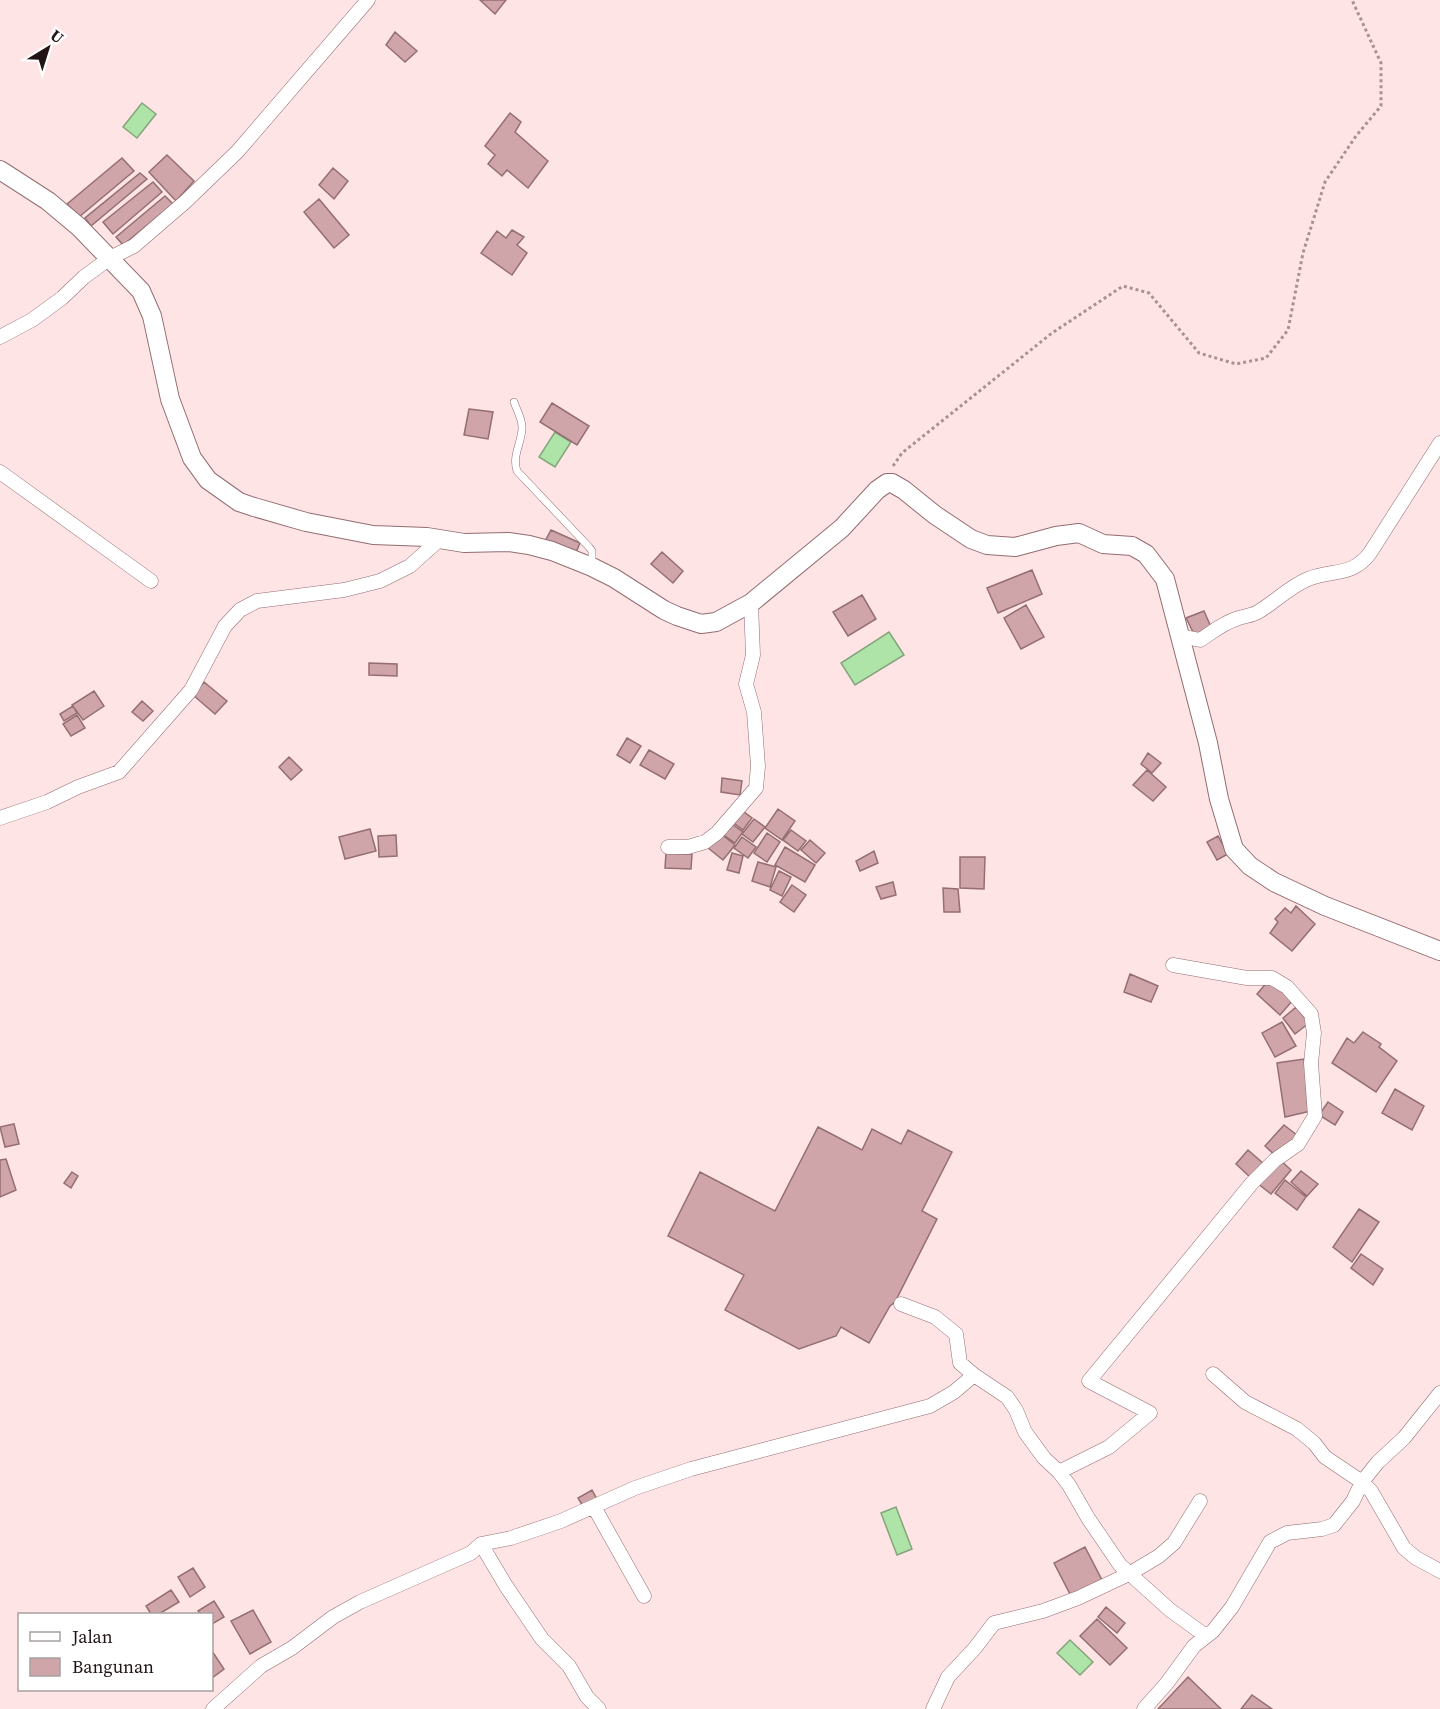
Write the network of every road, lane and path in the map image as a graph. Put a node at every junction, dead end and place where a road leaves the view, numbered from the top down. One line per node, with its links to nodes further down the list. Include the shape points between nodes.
1 (368, 0): 4 (street, via 237,152 134,246)
2 (1352, 0): 9 (path, via 1381,63 1381,106 1325,182 1303,253 1288,330 1266,358 1236,364 1199,353 1149,293 1124,286 1052,333 902,453 890,472)
3 (0, 170): 4 (street, via 61,211)
4 (110, 258): 5 (street, via 32,320); 10 (street, via 148,305 177,421 192,458 208,480 239,502 306,522 373,535)
5 (0, 337)
6 (514, 402): 11 (lane, via 522,429 515,458 518,471 589,547)
7 (1440, 443): 14 (street, via 1363,562 1345,572 1307,580 1259,612 1235,619 1200,640)
8 (0, 472): 12 (street)
9 (892, 483): 13 (street, via 882,485 842,528); 14 (street, via 948,525 987,545 1016,546 1079,533 1103,544 1132,546 1146,554 1165,579)
10 (440, 539): 11 (street, via 529,545); 15 (street, via 410,566 369,585 247,605 225,626 191,690 125,767)
11 (592, 567): 13 (street, via 664,610 701,624 716,622)
12 (151, 581)
13 (751, 603): 16 (street, via 753,655 746,684 754,712 756,788 705,842)
14 (1180, 636): 17 (street, via 1228,833 1238,855 1274,882)
15 (0, 818)
16 (668, 847)
17 (1440, 951)
18 (1173, 965): 23 (street, via 1247,978 1272,978 1287,987 1311,1014 1315,1116 1298,1144 1252,1183 1089,1381 1150,1413 1109,1447)
19 (901, 1304): 21 (street, via 935,1317 956,1334 960,1363)
20 (1213, 1374): 24 (street, via 1245,1402 1297,1429 1325,1457)
21 (974, 1375): 23 (street, via 1007,1397 1024,1432); 26 (street, via 930,1406 691,1469)
22 (1440, 1393): 24 (street)
23 (1059, 1472): 29 (street, via 1110,1552)
24 (1362, 1482): 28 (street, via 1404,1548); 31 (street, via 1334,1525 1287,1533 1270,1542 1232,1606)
25 (1200, 1501): 29 (street, via 1173,1543)
26 (594, 1507): 27 (street, via 511,1538); 30 (street)
27 (481, 1544): 32 (street, via 471,1553 333,1617 261,1666); 33 (street, via 542,1639 569,1666 586,1697)
28 (1440, 1571)
29 (1129, 1574): 31 (street); 34 (street, via 1056,1607 994,1623 948,1677)
30 (644, 1596)
31 (1206, 1636): 35 (street)
32 (213, 1709)
33 (599, 1709)
34 (933, 1709)
35 (1144, 1709)

